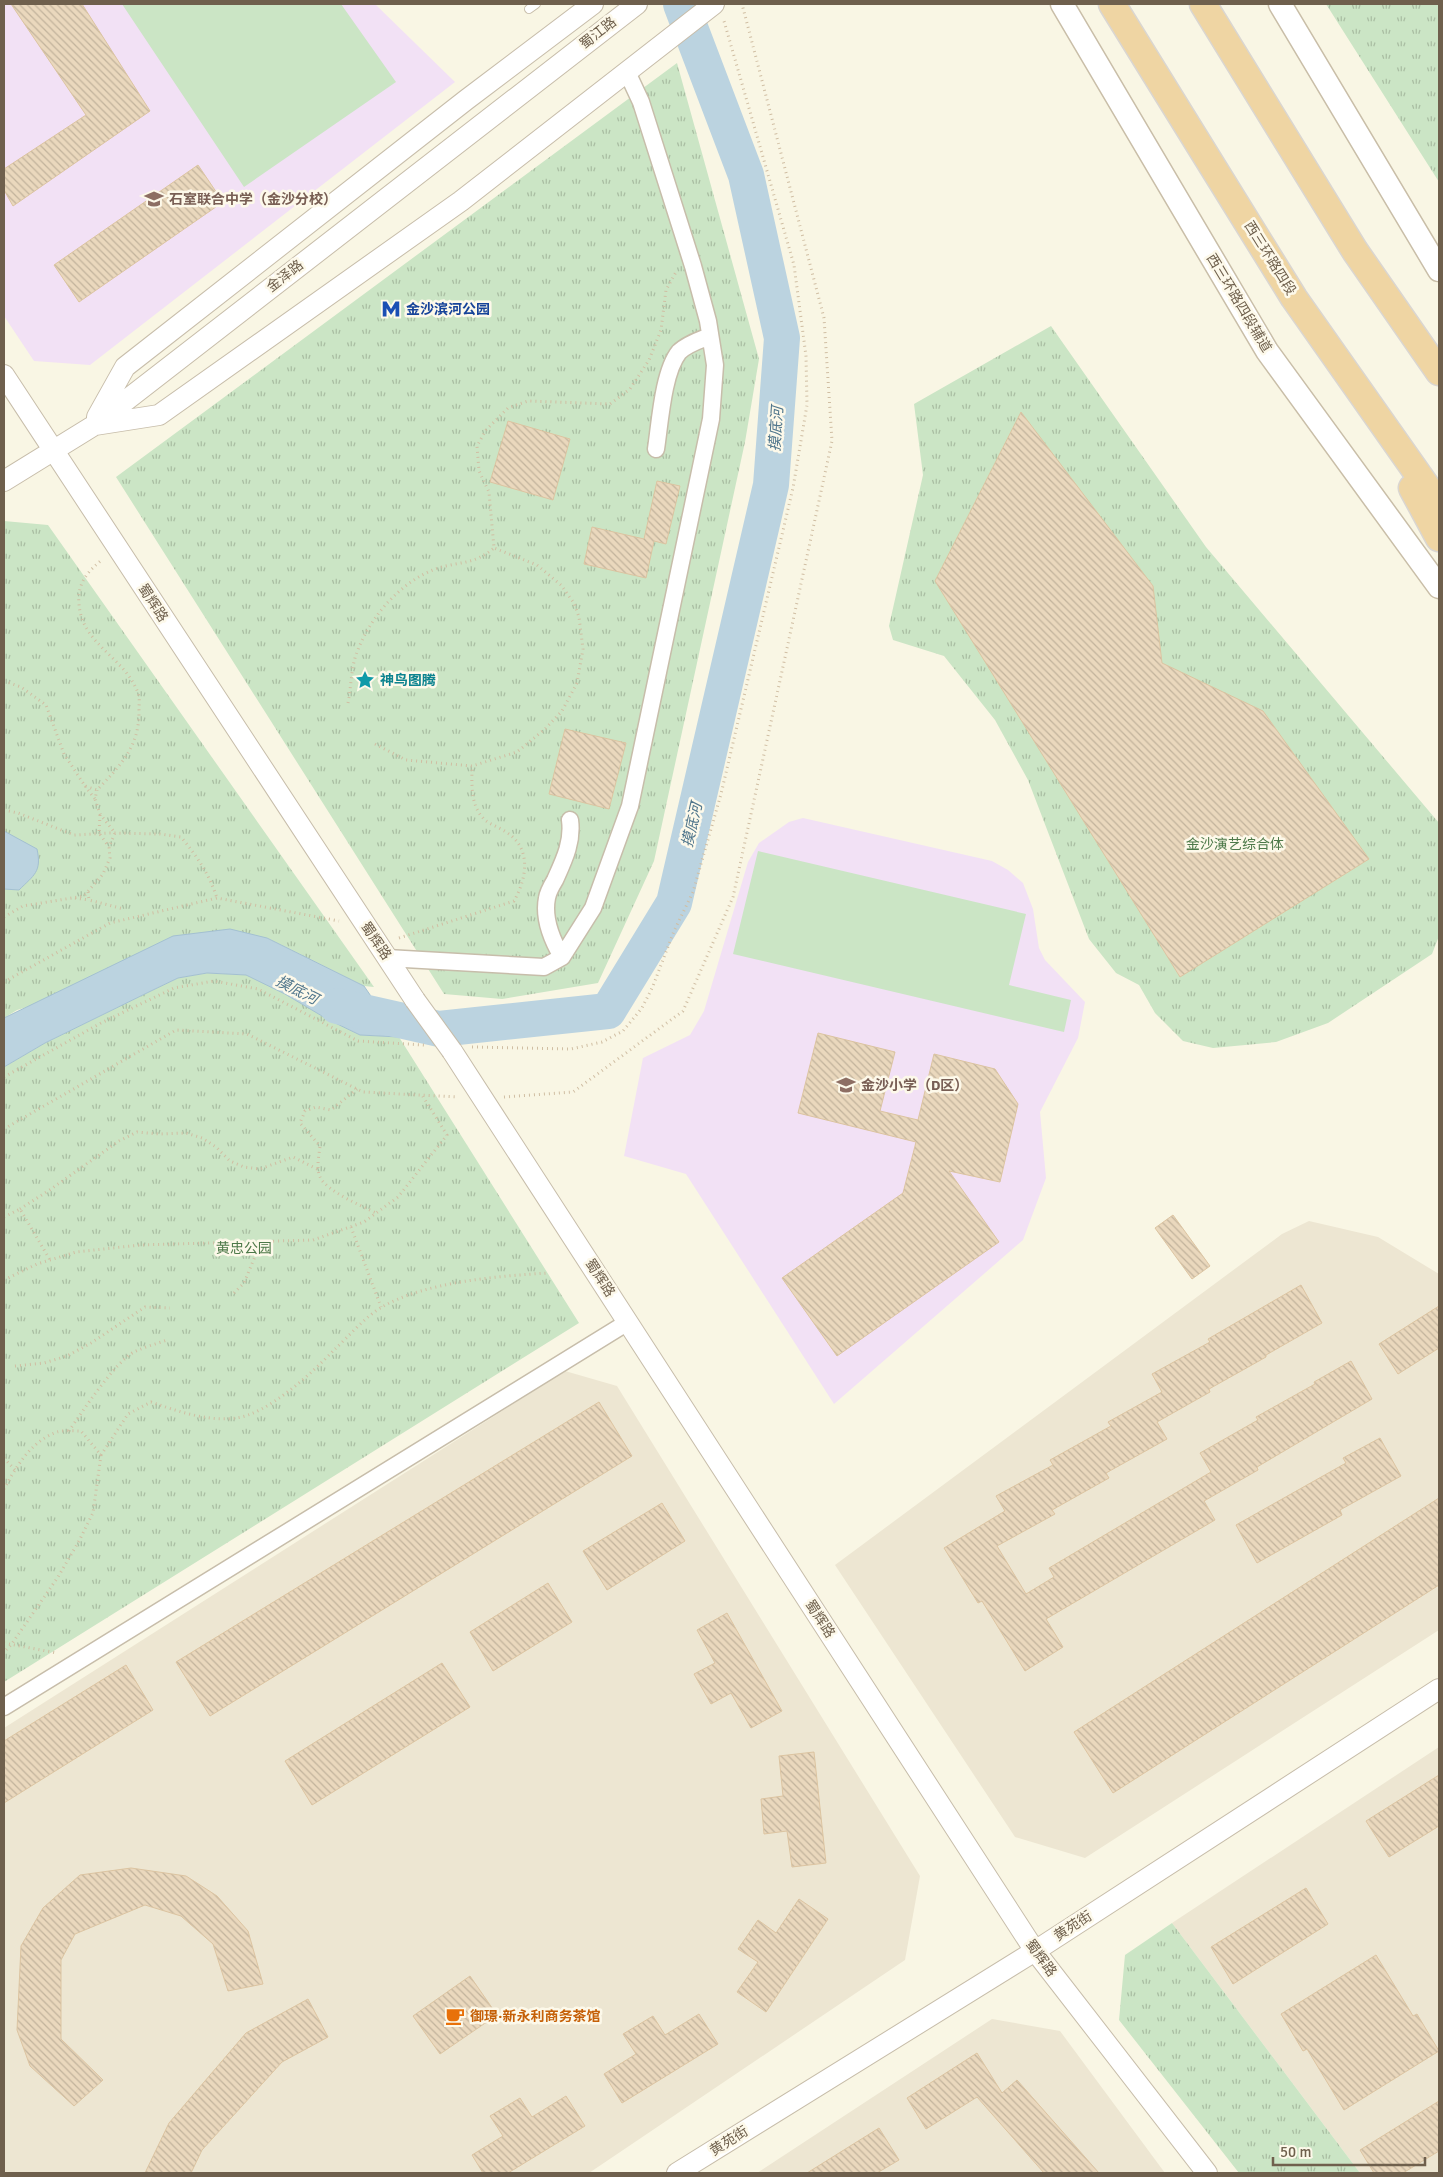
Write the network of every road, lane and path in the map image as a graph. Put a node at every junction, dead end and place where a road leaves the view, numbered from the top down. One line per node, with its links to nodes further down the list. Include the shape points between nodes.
1 (536, 4): 9 (lane)
2 (593, 4): 19 (street, via 125,367)
3 (637, 4): 11 (street, 蜀江路)
4 (742, 4): 55 (path, via 824,318 832,442 733,897 683,1011 573,1092)
5 (1062, 4): 27 (main road, 西三环路四段辅道, via 1267,351)
6 (1112, 4): 18 (highway, 西三环路四段, via 1294,298)
7 (1202, 4): 16 (highway, via 1355,251)
8 (1280, 4): 14 (main road)
9 (529, 9)
10 (719, 12): 12 (street, via 652,52); 51 (path, via 794,265 806,356 807,405 792,488 721,794 693,892 642,1008 623,1031 602,1042 571,1049)
11 (560, 63): 19 (street, 金泽路)
12 (627, 72): 13 (street, via 641,102); 19 (street, via 462,201 160,415)
13 (693, 266): 15 (street); 25 (path, via 676,272 666,290 660,330 649,360 630,389 610,404 528,401 508,408 486,430 477,446 479,471 489,492)
14 (1439, 270)
15 (710, 336): 21 (street, via 680,351 669,369); 49 (street, via 715,365 711,419 630,806 593,908)
16 (1439, 372)
17 (4, 376): 20 (street, 蜀辉路)
18 (1354, 382): 23 (highway, 西三环路四段); 24 (highway)
19 (93, 426): 20 (street, 金泽路)
20 (53, 449): 22 (street, 金泽路); 47 (street, 蜀辉路)
21 (656, 449)
22 (4, 481)
23 (1439, 504)
24 (1439, 538)
25 (494, 548): 29 (path, via 482,558 438,568 413,580 392,599 368,626 355,658); 31 (path, via 537,566 561,585 579,617 583,649 577,683 562,711 545,729 517,752)
26 (106, 558): 33 (path, via 88,571 78,594 80,616 90,636 125,669 139,694 140,717 134,743 121,766)
27 (1439, 587)
28 (4, 681): 32 (path, via 22,687 46,705 64,754)
29 (348, 703)
30 (375, 744): 31 (path, via 406,760)
31 (472, 766): 48 (path, via 474,802 483,819 516,838 521,847 525,863 521,888 514,901 427,930)
32 (84, 786): 33 (path); 34 (path)
33 (97, 790): 34 (path)
34 (95, 800): 36 (path)
35 (4, 810): 38 (path, via 74,835)
36 (100, 814): 38 (path); 39 (path)
37 (570, 820): 49 (street, via 572,834 547,897 552,941)
38 (99, 833): 39 (path); 40 (path)
39 (115, 833): 40 (path); 43 (path, via 181,837 197,855)
40 (109, 847): 41 (path, via 110,858 103,874)
41 (88, 891): 42 (path, via 84,896); 44 (path)
42 (72, 897): 44 (path); 46 (path, via 23,906)
43 (217, 898): 47 (path); 50 (path, via 110,923)
44 (90, 900): 45 (path)
45 (124, 909)
46 (4, 917)
47 (366, 927): 48 (street, 蜀辉路)
48 (383, 951): 49 (street, via 544,967); 51 (street, 蜀辉路, bridge)
49 (562, 957)
50 (4, 982)
51 (449, 1048): 52 (path, via 358,1041 258,989 214,981 174,988 100,1023); 55 (street, 蜀辉路)
52 (4, 1076)
53 (357, 1090): 54 (path); 56 (path, via 247,1034 176,1030); 57 (path, via 331,1110 316,1107 305,1111 300,1124 320,1146)
54 (422, 1094): 55 (path); 59 (path, via 447,1135 398,1197)
55 (483, 1098): 69 (street, 蜀辉路)
56 (4, 1129)
57 (319, 1170): 58 (path, via 293,1157 260,1169 244,1167 230,1161 202,1138 186,1133 137,1132); 59 (path, via 321,1178 332,1189)
58 (20, 1208): 60 (path); 63 (path)
59 (376, 1213): 61 (path)
60 (4, 1217)
61 (350, 1227): 62 (path, via 313,1240); 67 (path)
62 (261, 1242): 63 (path, via 140,1245 76,1252); 66 (path, via 244,1283)
63 (50, 1260): 65 (path)
64 (548, 1274): 67 (path, via 463,1282 414,1294)
65 (4, 1280)
66 (234, 1293)
67 (381, 1307): 73 (path, via 311,1374 263,1409 236,1418 206,1417 151,1402 128,1414)
68 (170, 1308): 71 (path, via 144,1307 67,1356 44,1363)
69 (628, 1322): 80 (street); 83 (street, 蜀辉路)
70 (167, 1340): 72 (path, via 132,1353 90,1400)
71 (15, 1366)
72 (69, 1432): 73 (path, via 81,1431); 75 (path, via 58,1432 35,1444)
73 (101, 1455): 78 (path, via 93,1513 58,1577)
74 (4, 1458): 75 (path)
75 (16, 1470): 76 (path)
76 (4, 1489)
77 (4, 1644): 78 (path)
78 (11, 1645): 79 (path); 80 (path, via 54,1651)
79 (4, 1652)
80 (80, 1659): 82 (street)
81 (1439, 1689): 83 (street, 黄苑街)
82 (4, 1707)
83 (1035, 1951): 84 (street, 黄苑街); 85 (street, 蜀辉路)
84 (677, 2173)
85 (1207, 2173)

